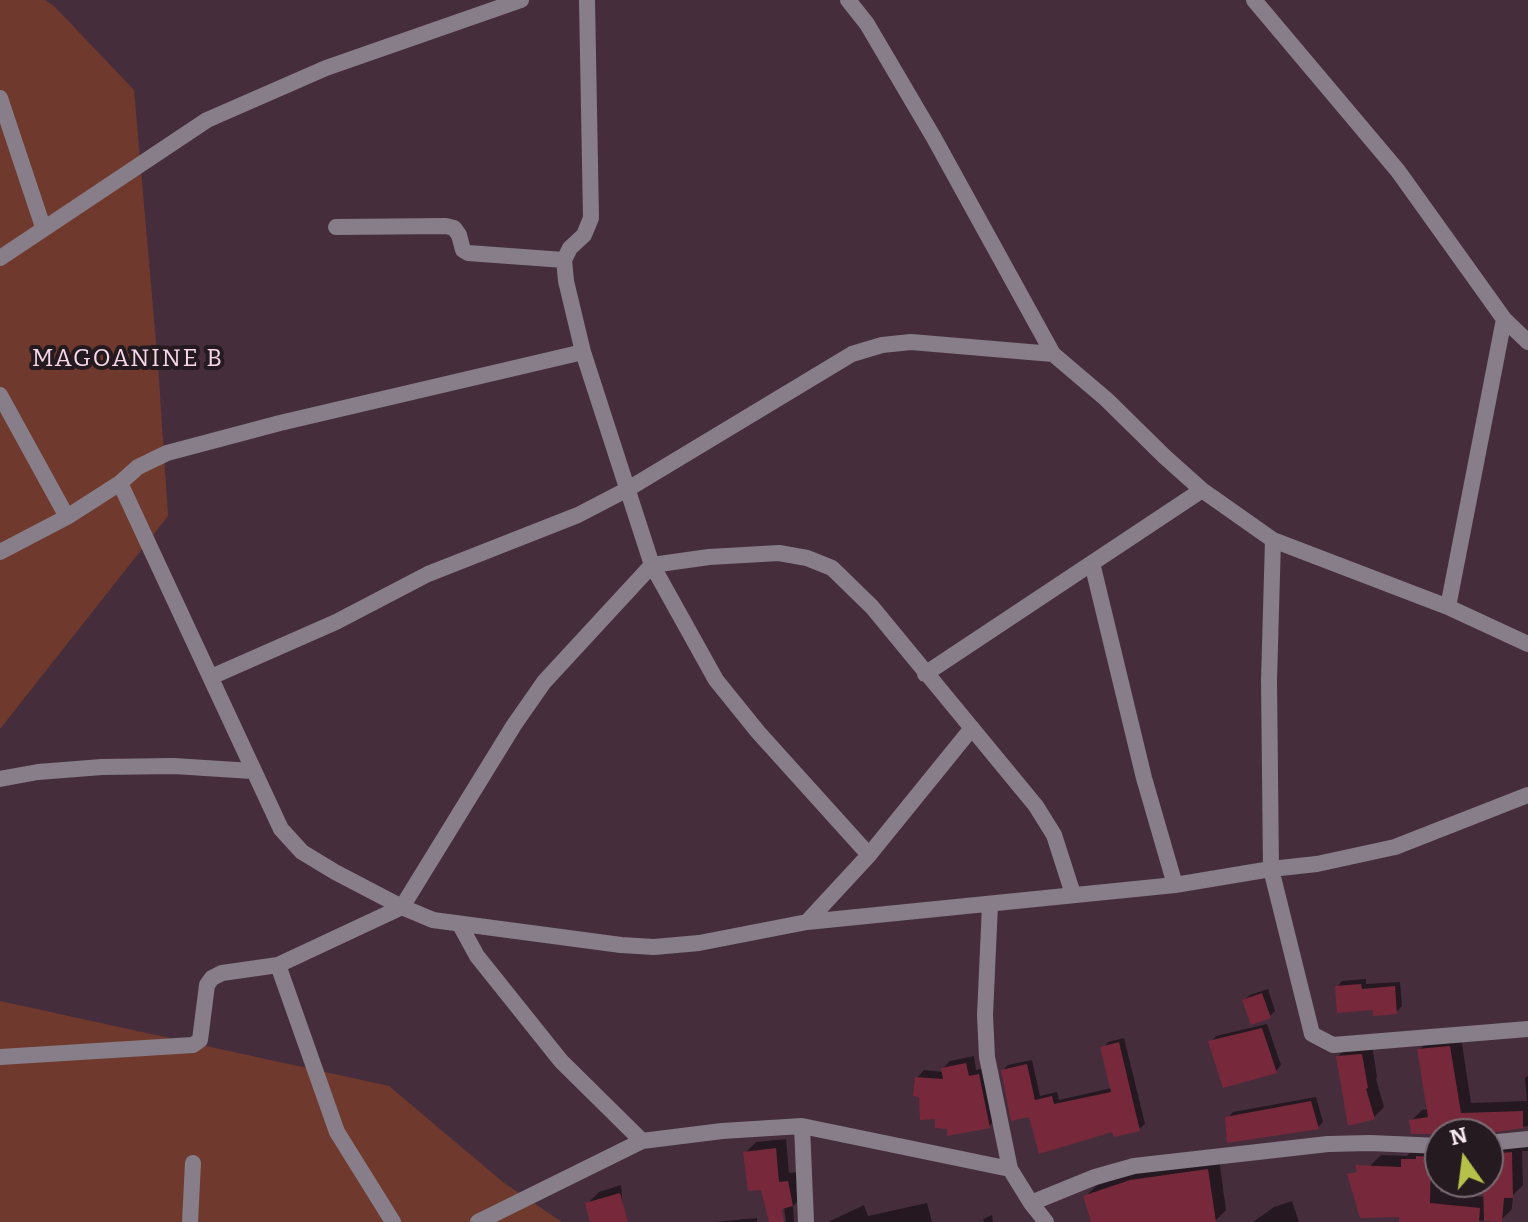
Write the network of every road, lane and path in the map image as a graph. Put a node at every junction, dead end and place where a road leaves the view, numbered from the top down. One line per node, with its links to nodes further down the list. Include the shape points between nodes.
1 (521, 0): 6 (street, via 326,68 207,120)
2 (587, 0): 9 (street, via 591,218)
3 (848, 0): 13 (street, via 926,125)
4 (1254, 0): 10 (street, via 1398,171)
5 (0, 98): 6 (street)
6 (43, 227): 8 (street)
7 (336, 227): 9 (street, via 446,226 454,228 468,253)
8 (0, 258)
9 (564, 260): 12 (street)
10 (1504, 319): 11 (street); 23 (street)
11 (1528, 342)
12 (583, 352): 15 (street, via 167,453); 16 (street)
13 (1053, 354): 16 (street, via 911,342 852,354); 17 (street)
14 (0, 395): 18 (street)
15 (120, 483): 18 (street); 26 (street)
16 (628, 489): 22 (street); 26 (street, via 578,515 428,574)
17 (1202, 490): 19 (street); 21 (street)
18 (67, 517): 20 (street)
19 (1273, 540): 23 (street); 32 (street)
20 (0, 552)
21 (1092, 563): 25 (street); 33 (street)
22 (652, 565): 25 (street, via 779,553 807,558 832,568 872,607); 31 (street, via 716,680); 36 (street, via 544,682)
23 (1448, 607): 24 (street)
24 (1528, 644)
25 (925, 674): 27 (street)
26 (211, 677): 28 (street)
27 (972, 728): 31 (street); 34 (street, via 1054,835)
28 (252, 771): 29 (street, via 102,767); 36 (street, via 281,829 302,852)
29 (0, 779)
30 (1528, 795): 32 (street, via 1395,847)
31 (869, 855): 37 (street)
32 (1271, 869): 33 (street); 40 (street, via 1312,1034 1333,1045)
33 (1175, 885): 34 (street)
34 (1073, 894): 35 (street)
35 (990, 905): 37 (street); 48 (street, via 987,1057)
36 (402, 907): 38 (street); 39 (street)
37 (807, 922): 38 (street, via 654,947)
38 (460, 925): 44 (street, via 477,956 561,1061)
39 (278, 965): 41 (street, via 212,978 200,1040 193,1045); 51 (street, via 337,1132)
40 (1528, 1029)
41 (0, 1057)
42 (802, 1126): 44 (street); 48 (street); 53 (street)
43 (1528, 1139): 45 (street)
44 (642, 1141): 52 (street)
45 (1504, 1141)
46 (1424, 1145): 49 (street, via 1328,1144 1134,1166)
47 (193, 1163): 50 (street)
48 (1010, 1169): 49 (street)
49 (1031, 1203): 54 (street)
50 (190, 1222)
51 (393, 1222)
52 (478, 1222)
53 (806, 1222)
54 (1046, 1222)

